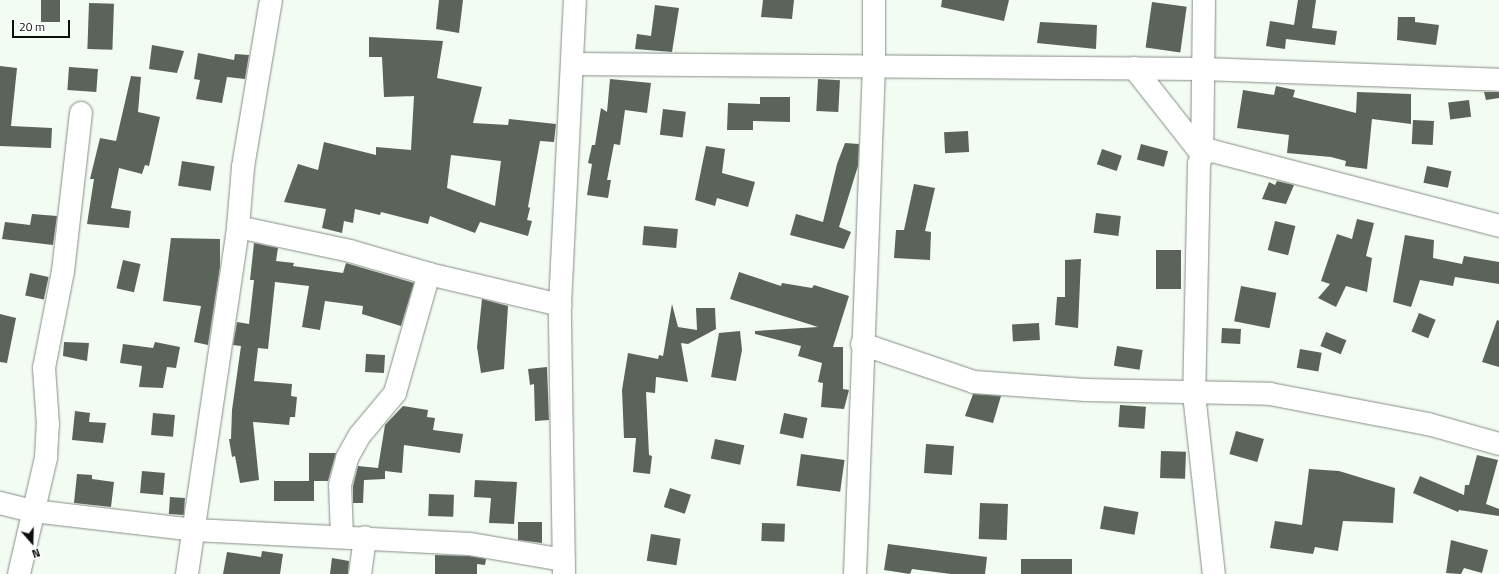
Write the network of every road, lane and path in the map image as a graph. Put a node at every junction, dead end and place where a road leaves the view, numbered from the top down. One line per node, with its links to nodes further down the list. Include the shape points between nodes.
1 (272, 0): 13 (street, via 243,167)
2 (575, 0): 5 (street)
3 (874, 0): 6 (street)
4 (1204, 0): 8 (street)
5 (572, 64): 6 (street); 15 (street)
6 (874, 65): 7 (street); 16 (street)
7 (1134, 68): 8 (street); 11 (street)
8 (1203, 69): 9 (street); 11 (street)
9 (1499, 80)
10 (81, 112): 20 (street, via 63,271 44,368 48,425 46,458)
11 (1202, 154): 12 (street, via 1212,151); 17 (street)
12 (1499, 226)
13 (238, 227): 14 (street, via 350,251); 21 (street)
14 (429, 274): 15 (street); 22 (street, via 395,393 360,435 347,458 340,485)
15 (560, 305): 24 (street)
16 (862, 344): 17 (street, via 974,382); 28 (street)
17 (1194, 394): 18 (street, via 1270,394 1428,424); 29 (street)
18 (1499, 444)
19 (0, 503): 20 (street)
20 (33, 512): 21 (street); 25 (street)
21 (194, 530): 22 (street); 26 (street)
22 (342, 536): 23 (street)
23 (365, 537): 24 (street, via 470,544); 27 (street)
24 (564, 567)
25 (19, 574)
26 (187, 574)
27 (360, 574)
28 (855, 574)
29 (1214, 574)

